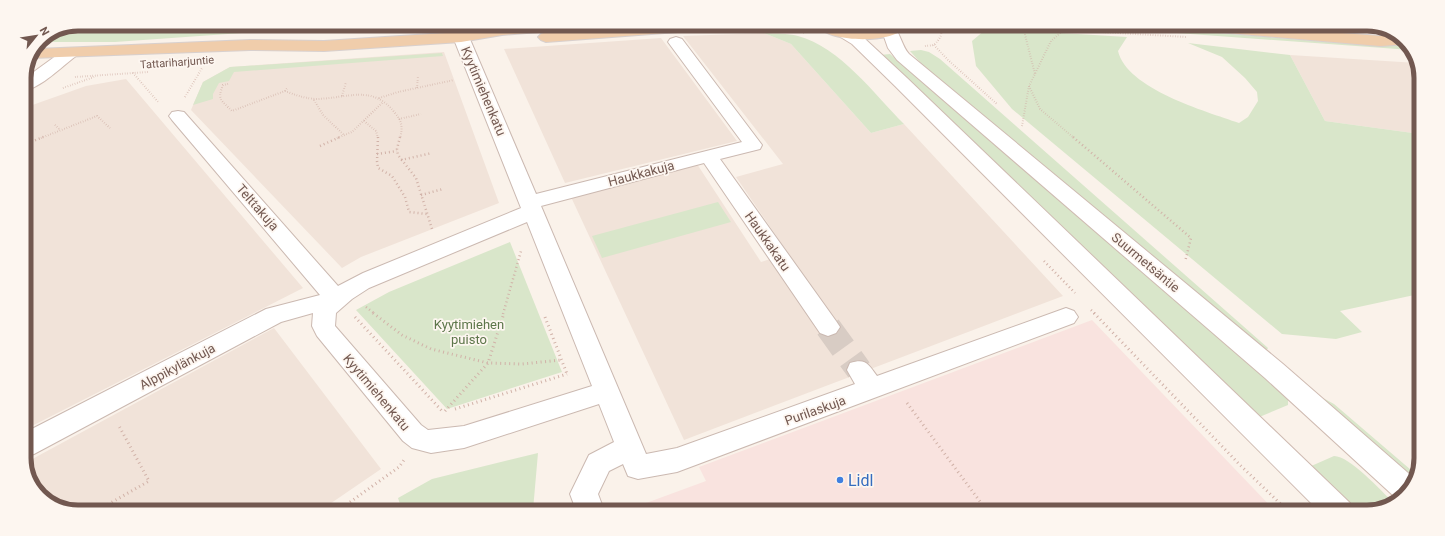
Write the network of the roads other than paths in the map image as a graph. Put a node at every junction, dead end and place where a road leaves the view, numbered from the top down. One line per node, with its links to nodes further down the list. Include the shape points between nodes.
1 (496, 31): 8 (main road, Tattariharjuntie)
2 (624, 31): 8 (main road, Tattariharjuntie, via 503,40)
3 (839, 31): 7 (main road)
4 (884, 31): 7 (main road, via 859,35)
5 (894, 31): 28 (street, Suurmetsäntie, via 896,48 903,57 1274,371)
6 (1268, 31): 9 (main road)
7 (844, 33): 30 (street, via 858,41 901,82)
8 (461, 37): 11 (main road, Tattariharjuntie); 21 (street, Kyytimiehenkatu)
9 (1394, 41)
10 (676, 42): 20 (street, Haukkakuja, via 752,145)
11 (324, 46): 13 (main road, Tattariharjuntie, via 250,45); 17 (main road, Tattariharjuntie)
12 (56, 53): 13 (main road, Tattariharjuntie)
13 (70, 53): 16 (street)
14 (110, 66): 16 (main road)
15 (33, 67): 16 (main road)
16 (51, 67): 18 (street)
17 (136, 69)
18 (31, 81)
19 (178, 116): 22 (street, Telttakuja)
20 (708, 156): 21 (street, Haukkakuja); 24 (street, Haukkakatu)
21 (531, 207): 22 (street, Kyytimiehenkatu, via 380,275); 25 (street, Kyytimiehenkatu)
22 (336, 299): 25 (street, Kyytimiehenkatu, via 324,312 322,324 325,330 412,433 421,440 432,442 464,437); 26 (street, Alppikylänkuja, via 274,315)
23 (1066, 317): 27 (street, Purilaskuja, via 874,380 677,460 638,467)
24 (828, 327)
25 (607, 391): 27 (street, Purilaskuja)
26 (31, 442)
27 (630, 447): 29 (street, via 600,464 584,494)
28 (1404, 487)
29 (588, 505)
30 (1333, 505)

